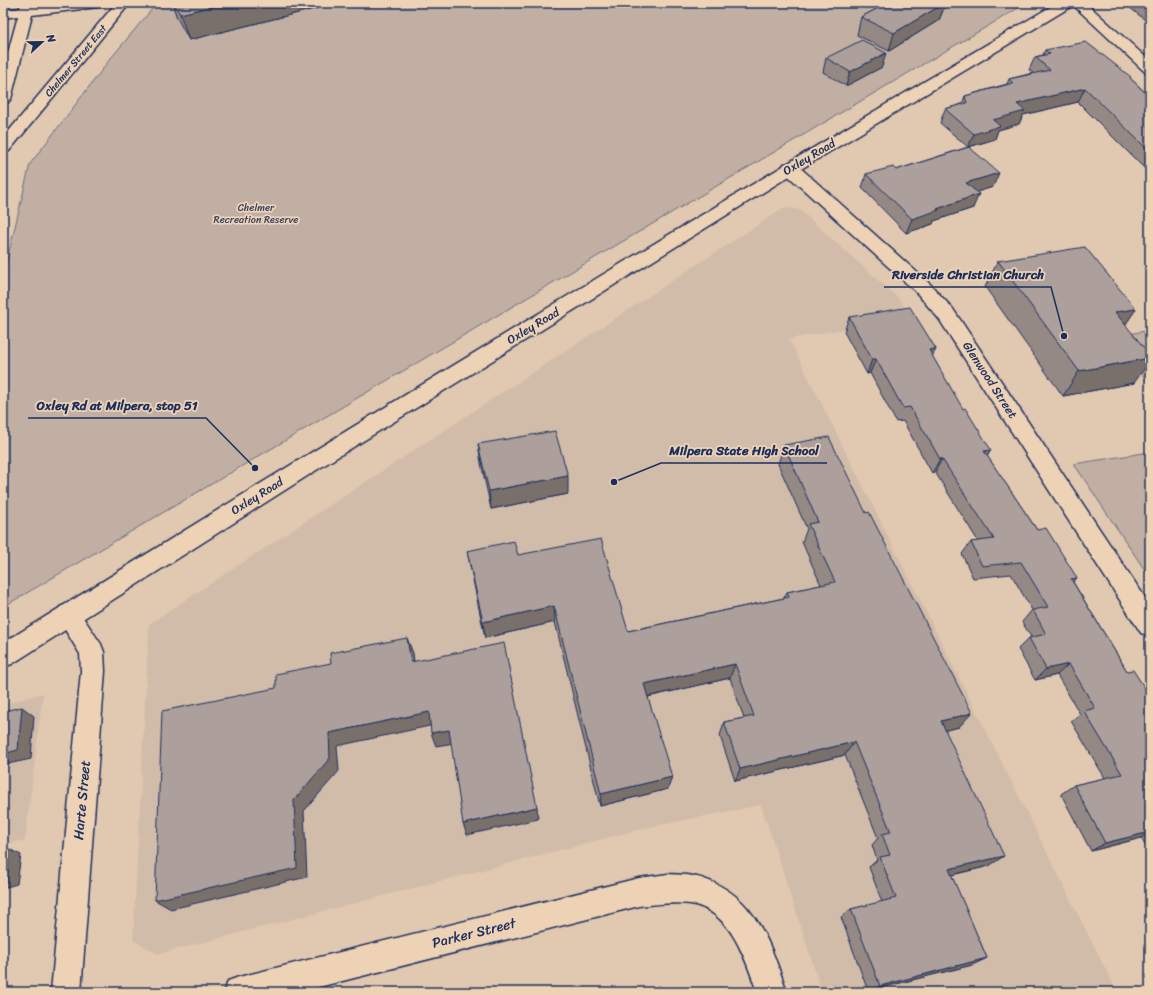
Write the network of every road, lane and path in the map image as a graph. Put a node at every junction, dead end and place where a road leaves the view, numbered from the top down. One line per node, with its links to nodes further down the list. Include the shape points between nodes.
1 (98, 3): 5 (street)
2 (122, 3): 9 (street, Chelmer Street East)
3 (1067, 3): 11 (street, Oxley Road)
4 (1078, 3): 7 (street)
5 (27, 7): 6 (street); 8 (street)
6 (3, 14)
7 (1150, 69)
8 (5, 110): 9 (street)
9 (28, 118): 10 (street, Chelmer Street East)
10 (3, 148)
11 (790, 168): 12 (street, Oxley Road, via 324,454); 13 (street, Glenwood Street, via 923,288 946,314)
12 (68, 615): 14 (street, Oxley Road); 15 (street, Harte Street, via 92,652 93,671)
13 (1150, 625)
14 (3, 656)
15 (66, 992)
16 (239, 992): 17 (street, Parker Street, via 659,888 678,888 711,895 724,903 739,918 751,936)
17 (772, 992)

